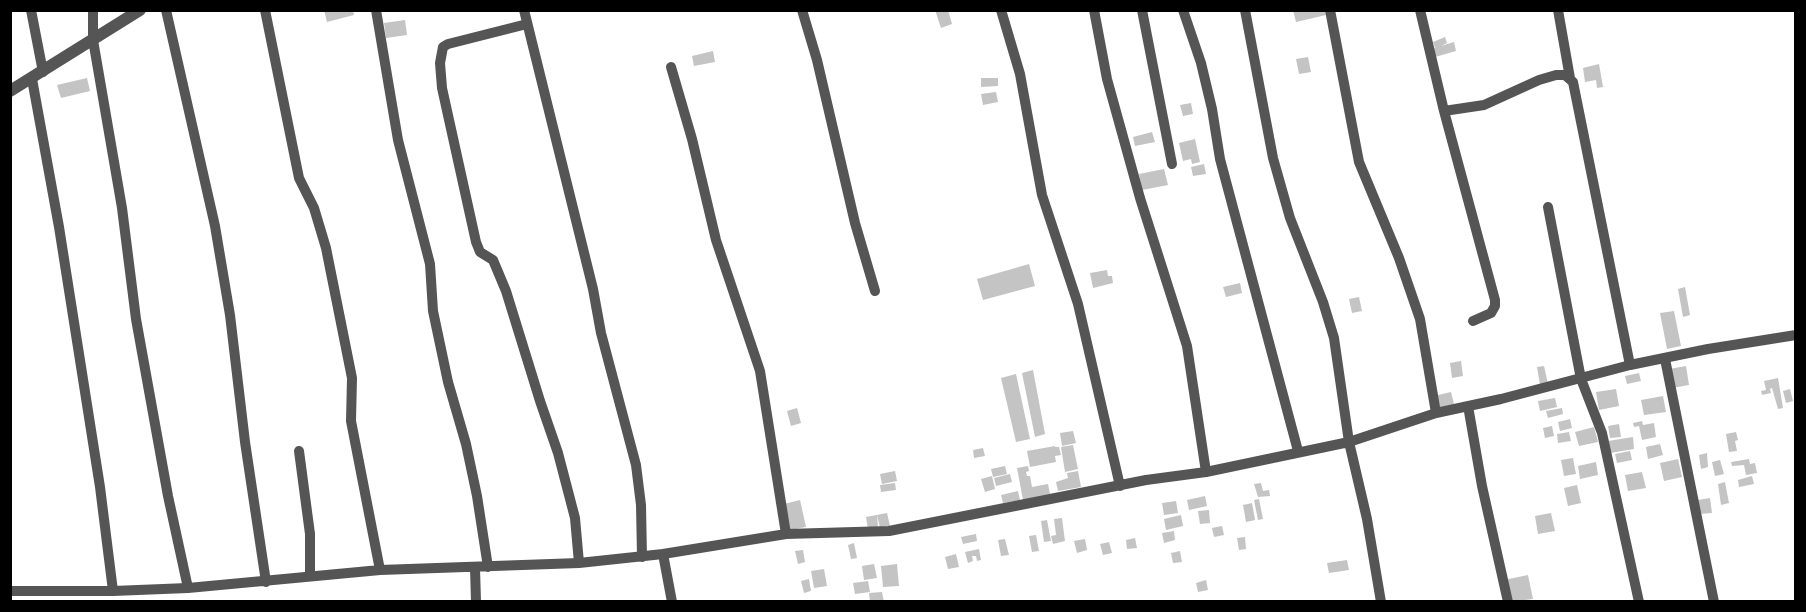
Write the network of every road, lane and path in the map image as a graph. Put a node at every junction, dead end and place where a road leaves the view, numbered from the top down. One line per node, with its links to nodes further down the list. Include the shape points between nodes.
1 (31, 10): 20 (street)
2 (93, 10): 18 (street)
3 (140, 10): 18 (street)
4 (166, 10): 47 (street, via 217,237)
5 (265, 10): 45 (street, via 299,178 315,208 331,270 352,378 351,421)
6 (376, 10): 43 (street, via 398,140 430,264 433,311 466,444)
7 (524, 10): 17 (street)
8 (802, 10): 26 (street)
9 (1001, 10): 38 (street, via 1020,74 1042,195 1078,304)
10 (1094, 10): 37 (street, via 1107,79 1187,346)
11 (1142, 10): 24 (street)
12 (1183, 10): 36 (street, via 1201,63 1220,159)
13 (1245, 10): 34 (street, via 1273,158 1295,236 1329,320)
14 (1330, 10): 33 (street, via 1359,162 1417,309)
15 (1420, 10): 23 (street)
16 (1558, 10): 21 (street)
17 (526, 24): 41 (street, via 636,465); 42 (street, via 443,47 442,87 476,242 480,252 493,260 506,291 558,453 575,518)
18 (93, 40): 20 (street); 48 (street, via 136,319)
19 (671, 67): 39 (street, via 716,240 760,371)
20 (38, 76): 22 (street); 50 (street)
21 (1570, 78): 23 (street, via 1556,75 1484,105); 30 (street, via 1576,92)
22 (10, 92)
23 (1444, 111): 27 (street, via 1495,300 1491,313)
24 (1172, 164)
25 (1548, 207): 31 (street)
26 (875, 291)
27 (1473, 321)
28 (1796, 335): 29 (street)
29 (1665, 359): 30 (street); 56 (street)
30 (1630, 365): 31 (street)
31 (1581, 379): 32 (street); 55 (street, via 1602,433)
32 (1468, 406): 33 (street); 54 (street)
33 (1436, 413): 34 (street)
34 (1349, 442): 36 (street); 53 (street)
35 (299, 451): 46 (street, via 310,534)
36 (1299, 451): 37 (street)
37 (1206, 472): 38 (street)
38 (1120, 486): 39 (street, via 889,531)
39 (786, 534): 40 (street)
40 (663, 554): 41 (street); 52 (street)
41 (642, 557): 42 (street)
42 (579, 563): 43 (street)
43 (488, 567): 44 (street)
44 (476, 568): 45 (street); 51 (street)
45 (380, 570): 46 (street)
46 (310, 576): 47 (street)
47 (266, 582): 48 (street)
48 (188, 588): 50 (street)
49 (10, 591): 50 (street)
50 (113, 591)
51 (476, 602)
52 (672, 602)
53 (1381, 602)
54 (1508, 602)
55 (1639, 602)
56 (1714, 602)

